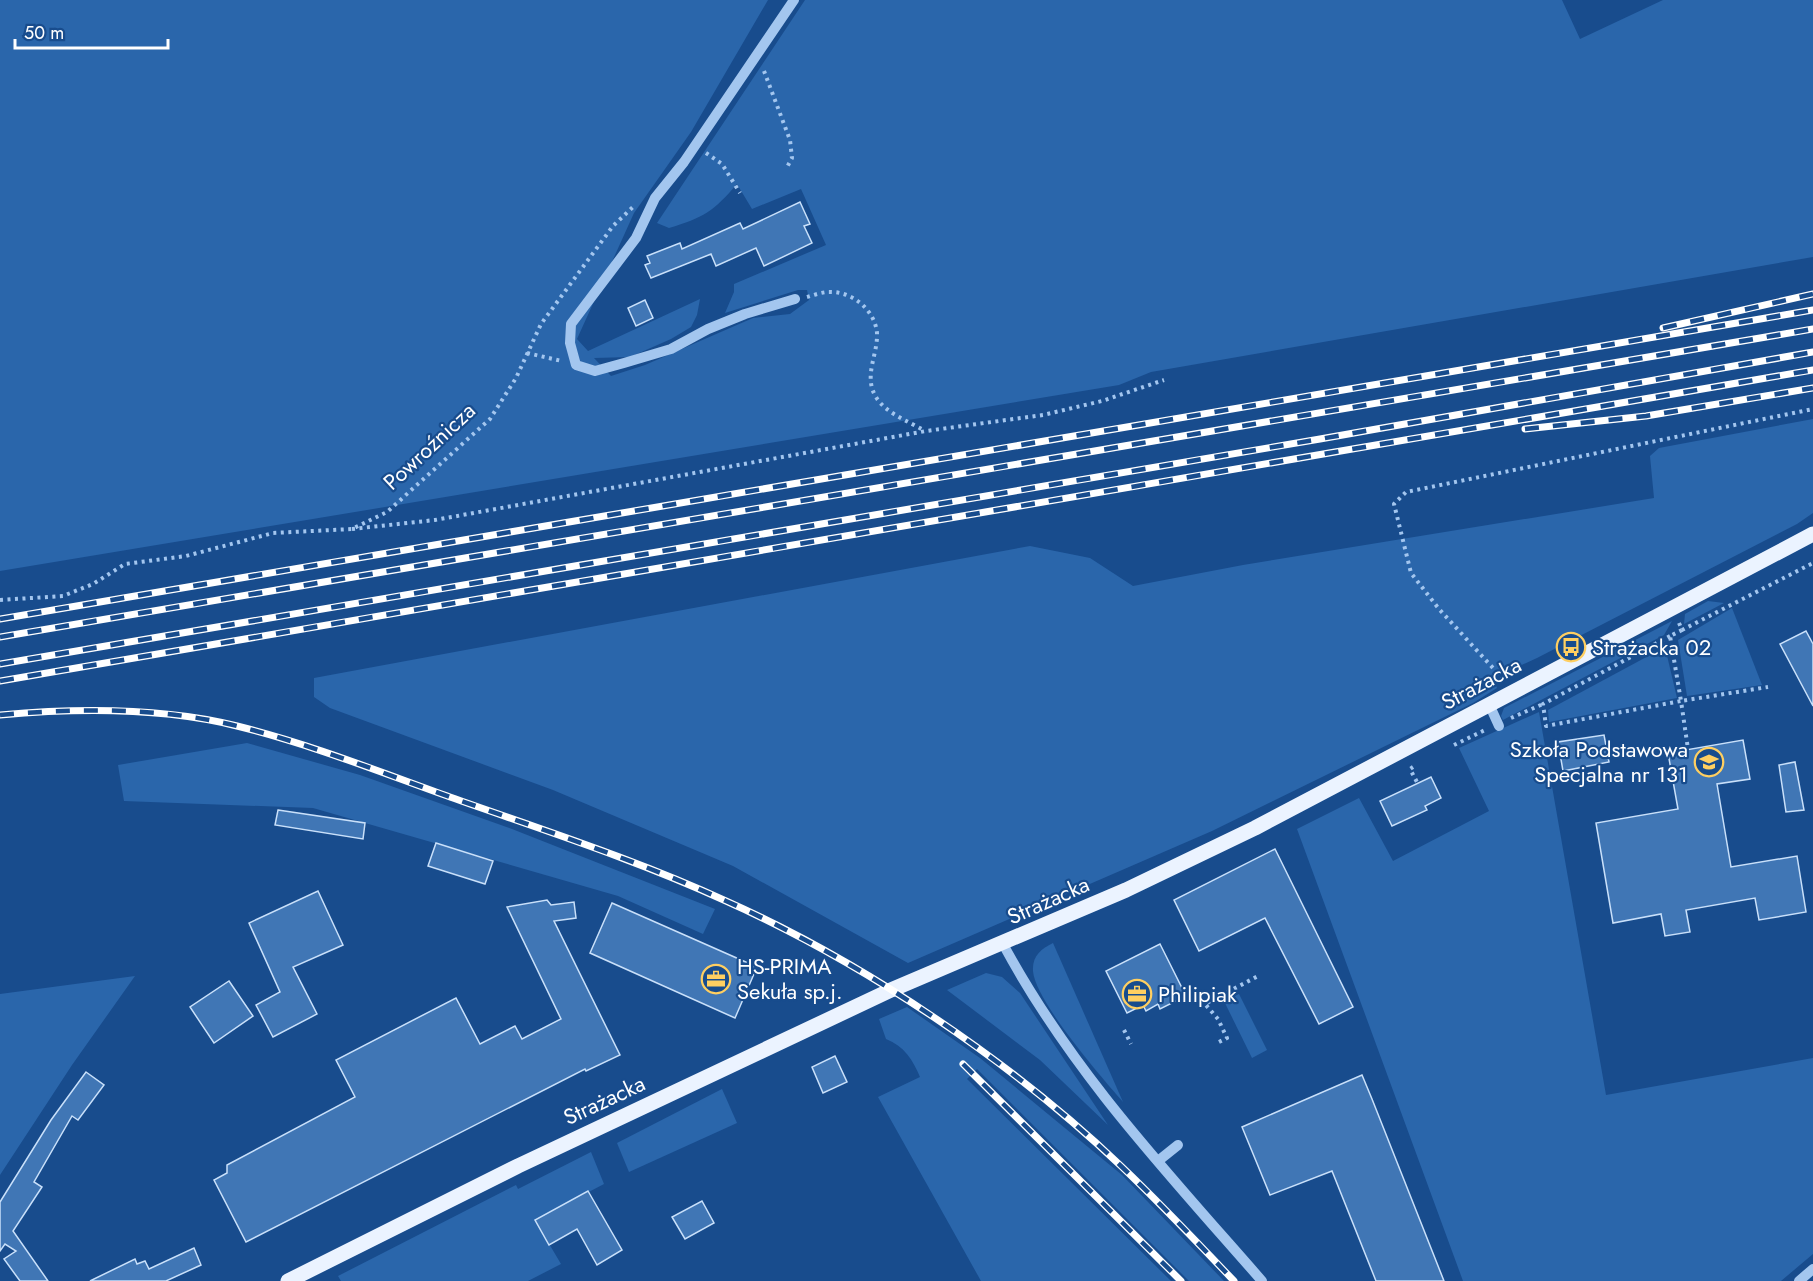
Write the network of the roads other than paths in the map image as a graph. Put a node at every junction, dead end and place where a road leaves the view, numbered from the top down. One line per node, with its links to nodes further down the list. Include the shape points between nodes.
1 (794, 0): 2 (street, via 696,146 655,198 636,238 571,324 570,343 576,365 596,371 671,349 708,328)
2 (795, 299)
3 (1813, 534): 4 (main road, Strażacka)
4 (1489, 704): 5 (street); 6 (main road, Strażacka, via 1255,828)
5 (1499, 725)
6 (1003, 944): 8 (street, via 1058,1037); 10 (main road, Strażacka, via 891,990 527,1161)
7 (1178, 1145): 8 (street)
8 (1158, 1161): 11 (street)
9 (1813, 1269): 12 (street)
10 (288, 1281)
11 (1262, 1281)
12 (1799, 1281)

